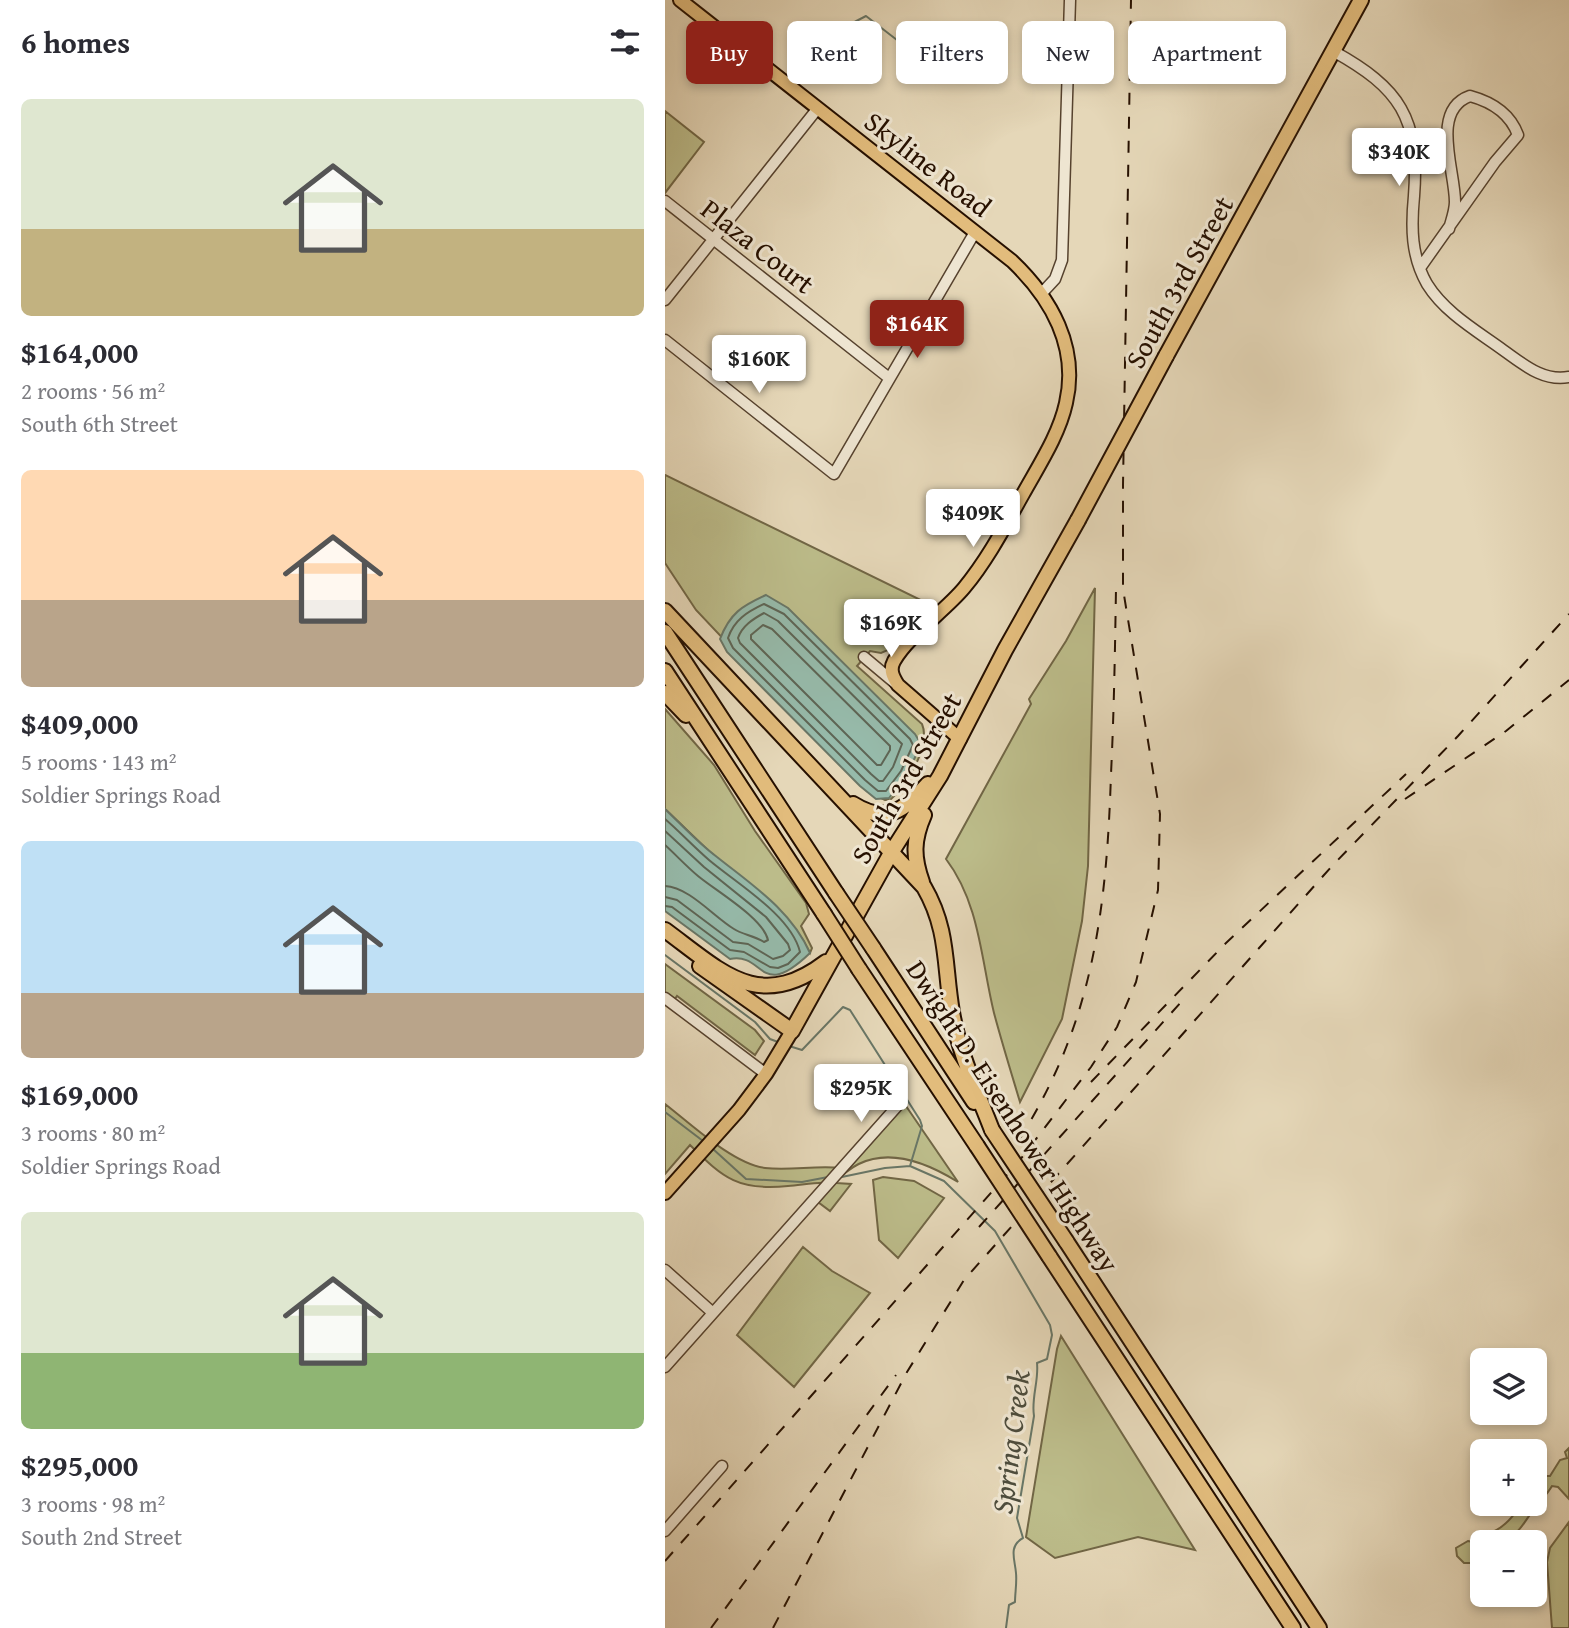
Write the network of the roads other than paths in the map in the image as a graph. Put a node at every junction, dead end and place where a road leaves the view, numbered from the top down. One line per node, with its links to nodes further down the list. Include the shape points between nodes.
1 (680, 0): 5 (main road, Skyline Road)
2 (1070, 0): 11 (street, via 1062,260 1055,279)
3 (1361, 0): 4 (highway, South 3rd Street)
4 (1333, 51): 10 (street, via 1374,75 1406,118 1415,161 1412,241); 22 (highway, South 3rd Street, bridge)
5 (818, 108): 8 (main road, Skyline Road); 9 (street)
6 (665, 201): 9 (street, Plaza Court)
7 (1449, 229): 7 (street, via 1518,135 1507,115 1470,96 1456,103 1448,118 1455,205); 10 (street)
8 (975, 232): 11 (main road, Skyline Road); 15 (street)
9 (713, 239): 12 (street); 15 (street, Plaza Court)
10 (1420, 268): 14 (street, via 1434,294 1457,316 1539,375)
11 (1042, 293): 20 (main road, Skyline Road, via 1059,322 1068,357 1069,386 1062,417 979,569 895,660 892,674)
12 (665, 300)
13 (665, 341): 15 (street, via 834,474)
14 (1569, 377)
15 (889, 378)
16 (665, 611): 25 (highway)
17 (665, 632): 37 (highway, Dwight D. Eisenhower Highway, bridge)
18 (864, 657): 20 (street)
19 (665, 671): 26 (highway, Dwight D. Eisenhower Highway)
20 (898, 685): 22 (main road)
21 (665, 693): 26 (highway)
22 (960, 739): 23 (highway, South 3rd Street)
23 (946, 766): 24 (highway, South 3rd Street); 25 (highway, via 895,812 869,813)
24 (934, 787): 27 (highway, South 3rd Street); 28 (highway, via 914,849)
25 (840, 795): 27 (highway)
26 (750, 801): 44 (highway, Dwight D. Eisenhower Highway, bridge)
27 (891, 853): 28 (highway); 32 (highway, South 3rd Street)
28 (924, 887): 37 (highway, via 940,919 952,1012 964,1059)
29 (665, 930): 31 (highway)
30 (665, 940): 34 (highway)
31 (701, 957): 32 (highway, via 764,988 806,977); 34 (highway)
32 (833, 957): 34 (highway, South 3rd Street)
33 (665, 998): 35 (street)
34 (787, 1040): 35 (main road, South 3rd Street)
35 (766, 1074): 38 (main road, South 3rd Street)
36 (900, 1103): 40 (street)
37 (992, 1129): 45 (highway, Dwight D. Eisenhower Highway, bridge)
38 (665, 1193)
39 (665, 1270): 40 (street)
40 (713, 1313): 41 (street)
41 (665, 1367)
42 (722, 1466): 43 (street)
43 (665, 1531)
44 (1293, 1628)
45 (1319, 1628)

